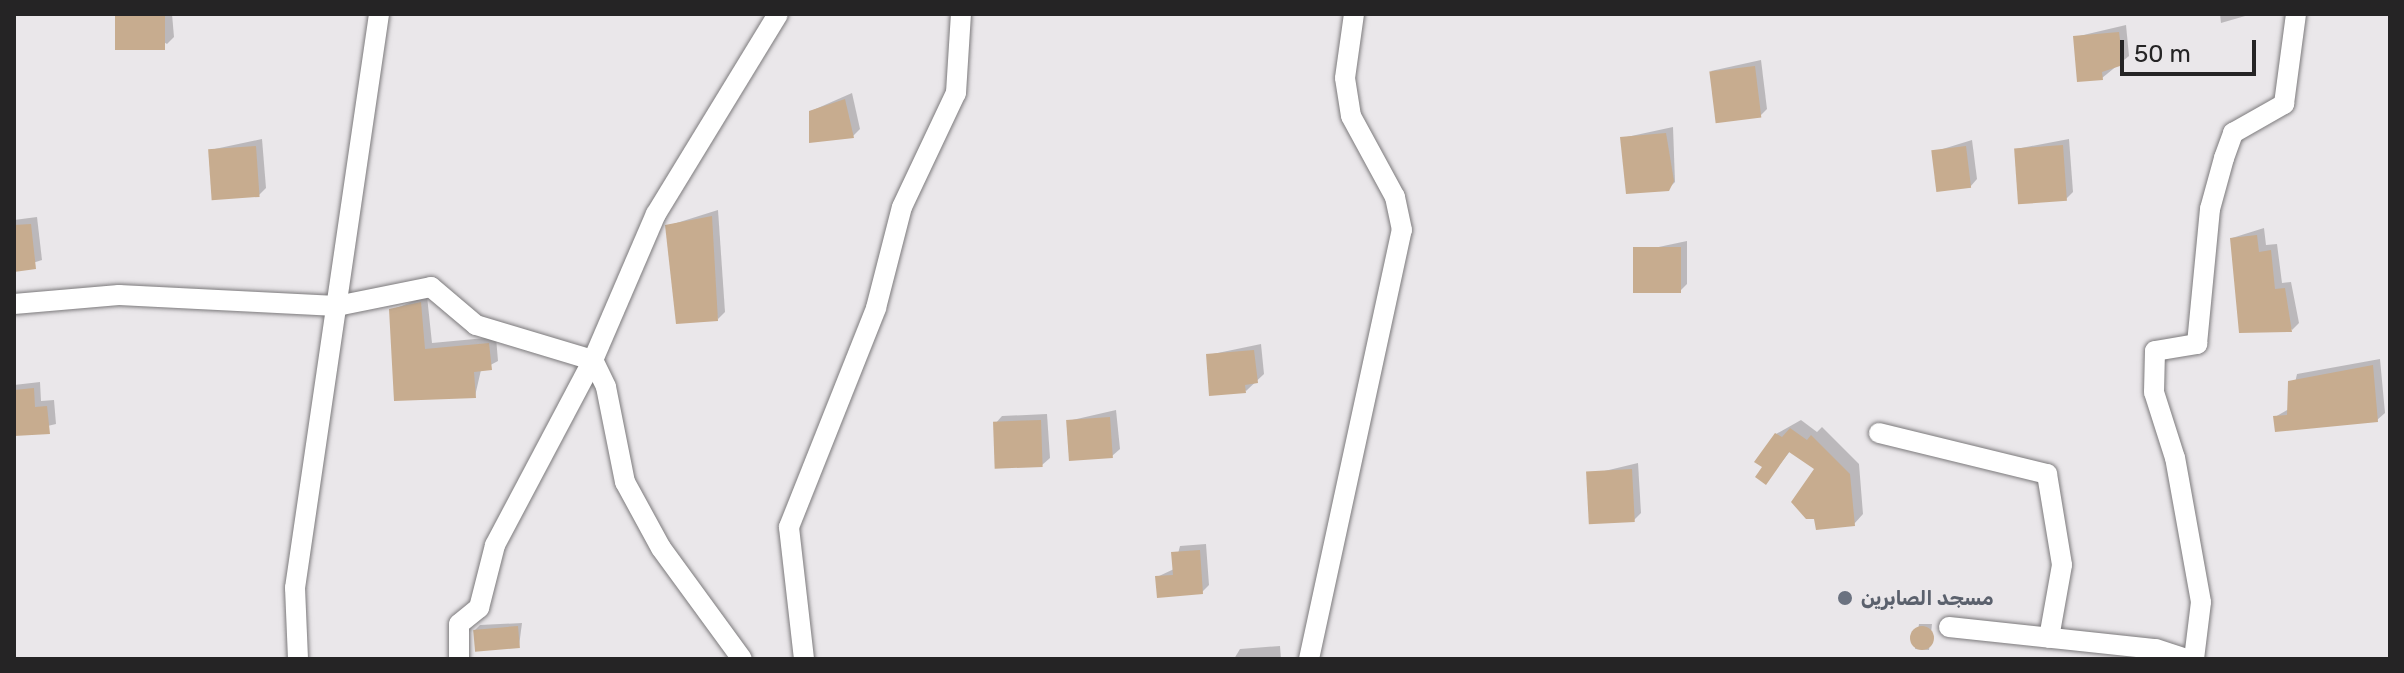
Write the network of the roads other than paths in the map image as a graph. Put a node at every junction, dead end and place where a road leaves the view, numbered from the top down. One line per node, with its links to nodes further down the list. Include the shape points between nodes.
1 (379, 14): 7 (street)
2 (778, 14): 8 (street, via 656,214)
3 (961, 14): 15 (street, via 956,93 902,207 871,322 789,527)
4 (1354, 14): 16 (street, via 1349,105 1395,197 1402,230)
5 (2296, 14): 18 (street, via 2284,104 2233,133 2224,158 2210,209 2197,344 2155,351 2154,392 2175,458 2201,602)
6 (14, 304): 7 (street, via 119,295)
7 (337, 306): 8 (street, via 431,287 476,325); 12 (street, via 295,588)
8 (593, 360): 13 (street, via 495,545 479,608 459,624); 14 (street, via 630,493)
9 (1879, 433): 11 (street, via 2047,474 2062,565)
10 (1949, 627): 11 (street)
11 (2049, 638): 17 (street)
12 (298, 659)
13 (459, 659)
14 (742, 659)
15 (804, 659)
16 (1309, 659)
17 (2186, 659)
18 (2194, 659)

